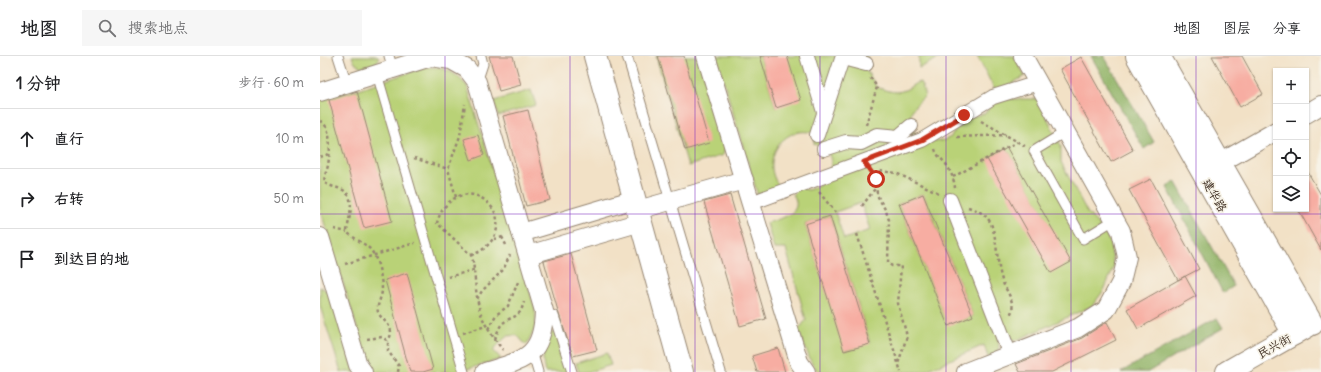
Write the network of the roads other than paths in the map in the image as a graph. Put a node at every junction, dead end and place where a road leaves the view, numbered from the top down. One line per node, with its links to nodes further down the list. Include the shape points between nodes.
1 (338, 56): 16 (lane)
2 (481, 56): 14 (lane, via 483,64)
3 (595, 56): 31 (street)
4 (627, 56): 29 (lane)
5 (706, 56): 27 (street)
6 (807, 56): 19 (street)
7 (1136, 56): 38 (street, 建华路)
8 (1159, 56): 26 (street)
9 (843, 57): 12 (street); 19 (street)
10 (446, 58): 13 (street, via 431,57); 14 (street, via 466,69)
11 (1030, 58): 15 (street)
12 (866, 64)
13 (387, 66): 16 (street); 42 (lane, via 401,154)
14 (477, 82): 33 (street)
15 (1038, 83): 22 (street); 30 (street, via 993,97 922,140)
16 (347, 84): 17 (street)
17 (320, 92)
18 (1321, 105): 20 (street)
19 (824, 112): 24 (street)
20 (1309, 112)
21 (912, 126): 25 (street, via 898,137 877,135 861,143 846,142)
22 (1065, 132): 32 (street); 32 (lane, via 1034,151 1083,239)
23 (1273, 133): 26 (street)
24 (817, 134)
25 (824, 149)
26 (1220, 163): 38 (street)
27 (744, 180): 29 (street); 30 (street)
28 (953, 196): 40 (street)
29 (670, 201): 31 (street); 47 (lane)
30 (751, 203): 48 (street, via 799,362)
31 (638, 210): 33 (street); 35 (street); 46 (street)
32 (1114, 220): 40 (street, via 1121,231 1127,257 1121,282 1106,310 1078,328)
33 (521, 233): 35 (street)
34 (320, 237): 36 (street)
35 (520, 258): 37 (street)
36 (325, 266): 41 (street)
37 (544, 312): 39 (street, via 544,329); 45 (lane, via 554,316)
38 (1309, 325): 50 (street, 民兴街)
39 (532, 351): 43 (street, via 523,360); 44 (lane)
40 (1010, 355): 49 (street)
41 (362, 372)
42 (464, 372)
43 (485, 372)
44 (538, 372)
45 (572, 372)
46 (682, 372)
47 (721, 372)
48 (806, 372)
49 (966, 372)
50 (1227, 372)

